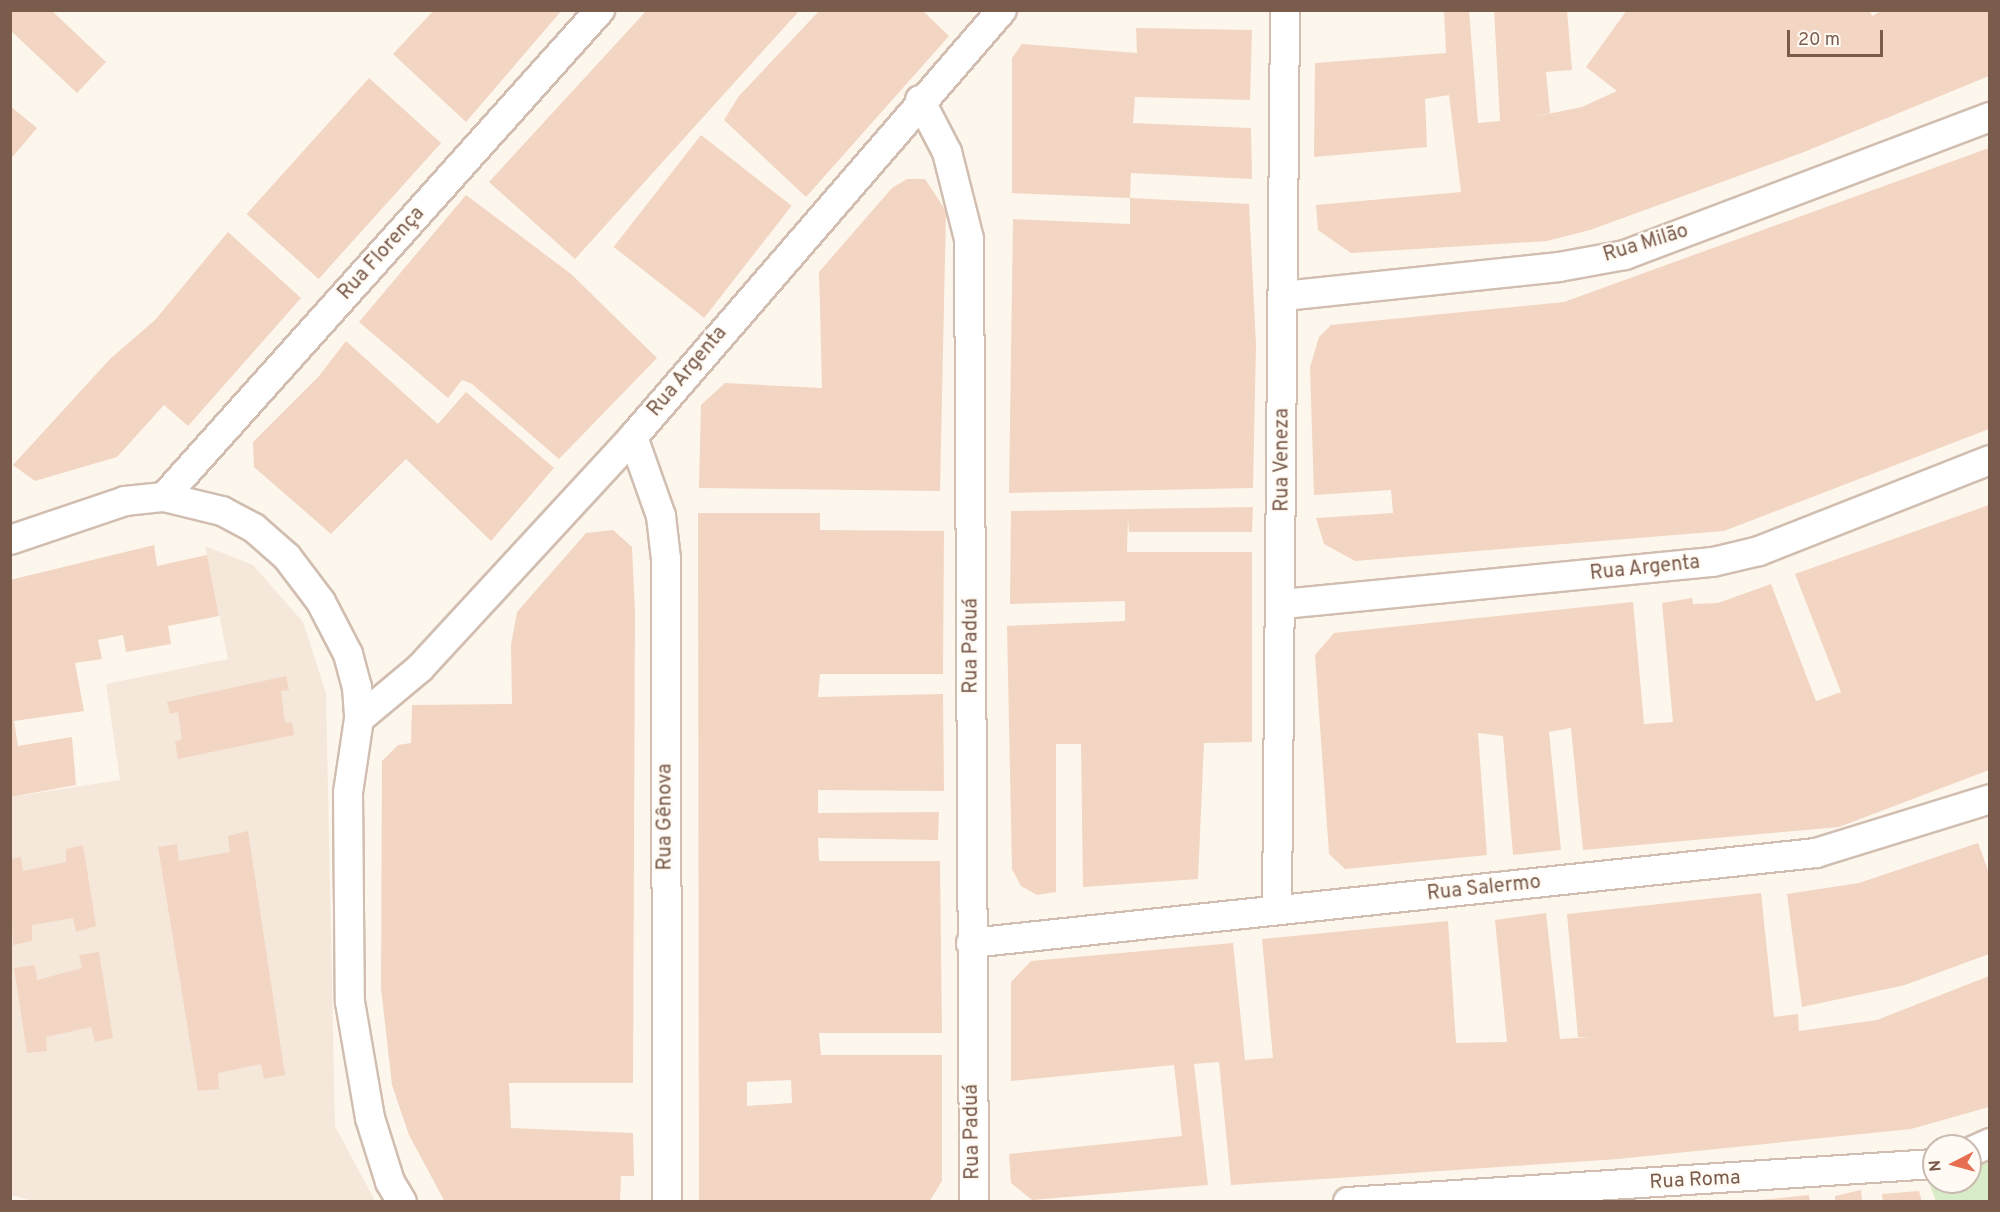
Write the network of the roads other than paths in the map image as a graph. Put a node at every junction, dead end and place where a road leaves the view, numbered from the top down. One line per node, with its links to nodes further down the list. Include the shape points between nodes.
1 (600, 10): 9 (street, Rua Florença)
2 (1002, 10): 4 (street, Rua Argenta)
3 (1286, 10): 6 (street, Rua Veneza)
4 (920, 100): 7 (street, Rua Argenta); 15 (street, Rua Paduá, via 947,152 969,239)
5 (1989, 117): 6 (street, Rua Milão, via 1625,255 1559,267)
6 (1284, 296): 11 (street, Rua Veneza)
7 (633, 437): 12 (street, Rua Argenta, via 420,668); 18 (street, Rua Gênova, via 661,516 666,560)
8 (1989, 460): 11 (street, Rua Argenta, via 1759,551 1713,561)
9 (164, 497): 10 (street, via 125,501); 12 (street, via 222,511 287,557 321,602 348,654)
10 (10, 540)
11 (1283, 604): 14 (street, Rua Veneza)
12 (359, 719): 17 (street, via 348,793 350,1002 370,1118 390,1182)
13 (1989, 799): 14 (street, Rua Salermo, via 1816,853)
14 (1277, 910): 15 (street, Rua Salermo)
15 (971, 943): 19 (street, Rua Paduá)
16 (1922, 1165): 20 (street, Rua Roma)
17 (402, 1202)
18 (667, 1202)
19 (974, 1202)
20 (1348, 1202)

